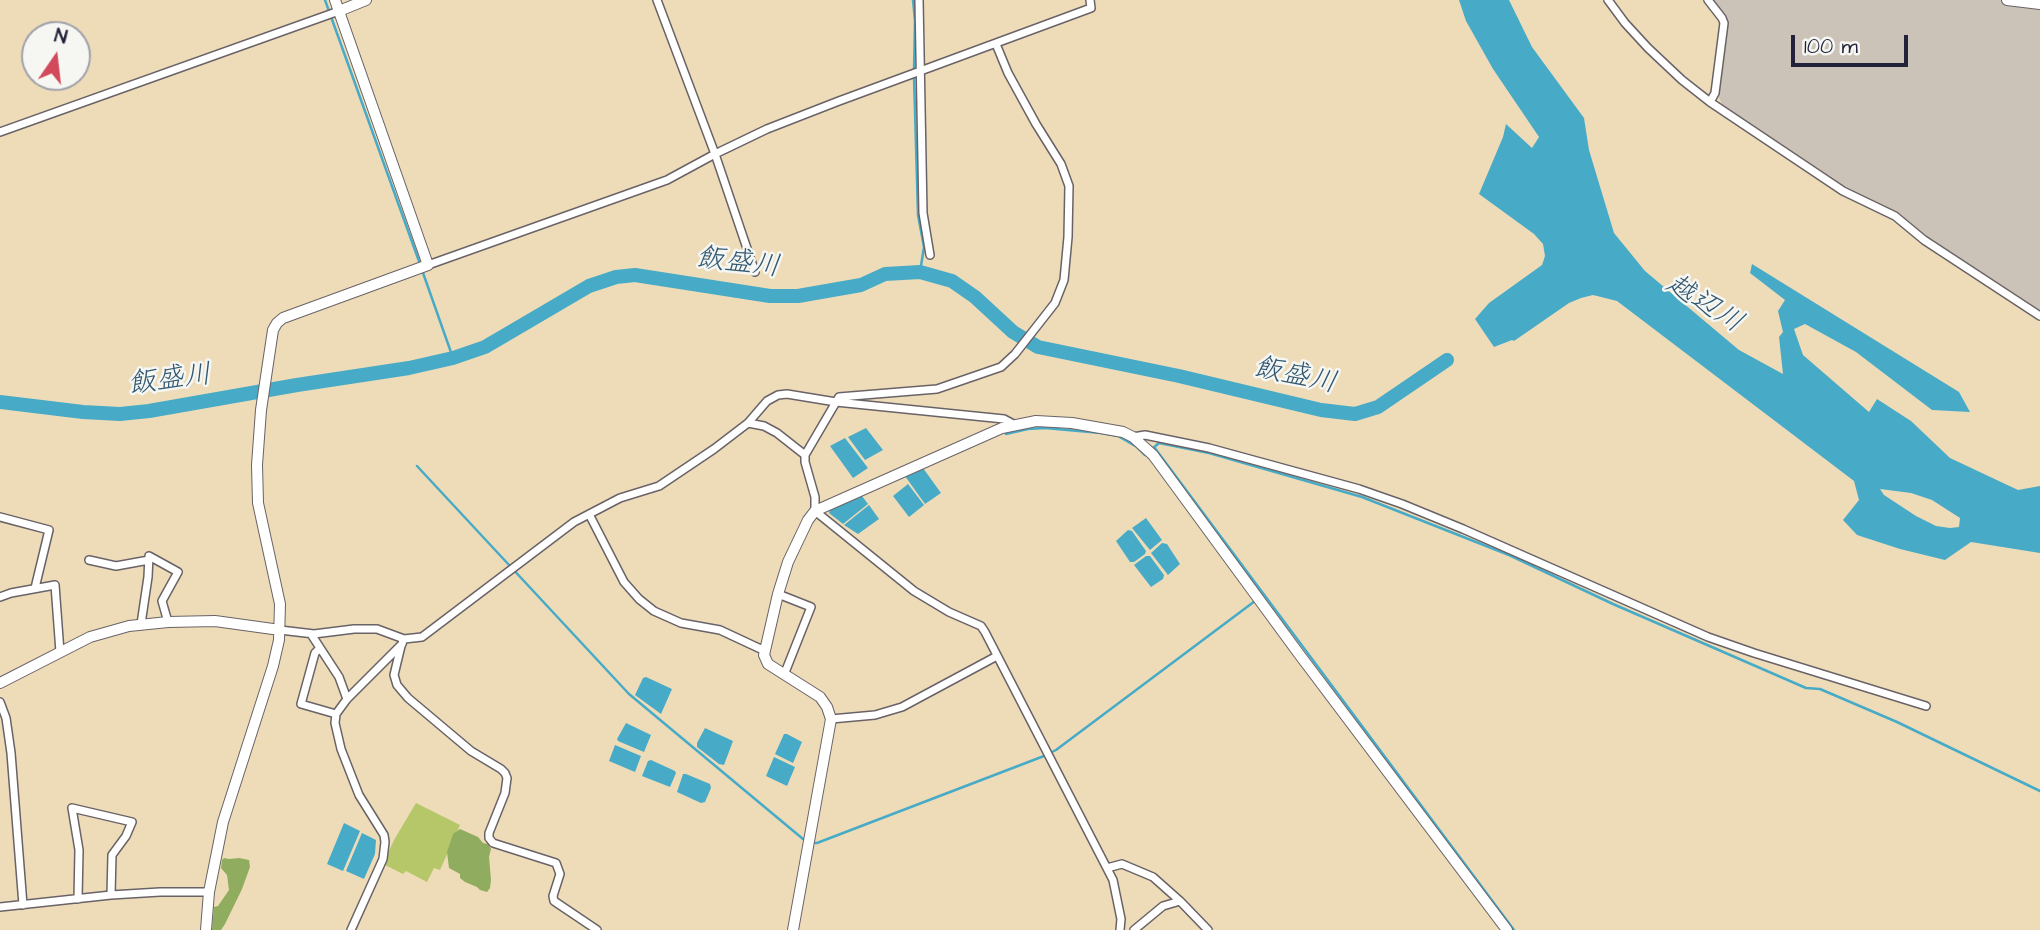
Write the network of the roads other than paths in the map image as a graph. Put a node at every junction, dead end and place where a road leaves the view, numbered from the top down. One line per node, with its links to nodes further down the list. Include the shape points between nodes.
1 (335, 0): 10 (street)
2 (366, 0): 10 (street)
3 (657, 0): 15 (street)
4 (919, 0): 12 (street)
5 (1090, 0): 11 (street, via 1091,8)
6 (1608, 0): 13 (street, via 1648,48)
7 (1708, 0): 13 (street, via 1724,23)
8 (2007, 0): 9 (street)
9 (2040, 4)
10 (337, 11): 14 (street); 17 (street)
11 (996, 44): 12 (street); 20 (street, via 1069,186 1064,280 1055,303 1001,367 921,392 839,397)
12 (920, 71): 15 (street, via 767,129); 16 (street, via 923,213)
13 (1710, 102): 19 (street, via 1843,191 1895,216)
14 (0, 132)
15 (715, 154): 17 (street, via 667,180); 18 (street)
16 (930, 256)
17 (428, 265): 35 (street, via 283,318 273,330 257,465 258,503 278,593)
18 (755, 272)
19 (2040, 316)
20 (836, 402): 21 (street, via 778,395); 22 (street, via 1004,419); 24 (street)
21 (748, 423): 24 (street, via 777,433); 26 (street, via 659,486)
22 (1016, 425): 23 (street, via 1072,423); 25 (street)
23 (1133, 437): 46 (street, via 1144,435 1209,448 1359,489 1463,529 1708,637); 63 (street, via 1153,455)
24 (805, 455): 25 (street)
25 (815, 511): 31 (street, via 788,562); 41 (street, via 914,591 981,626)
26 (589, 514): 37 (street, via 434,629); 39 (street, via 624,582 646,605 681,623 720,630)
27 (0, 517): 30 (street, via 49,530)
28 (89, 560): 29 (street, via 116,566)
29 (149, 560): 33 (street, via 149,556 178,572 162,601); 34 (street)
30 (35, 588): 32 (street); 40 (street, via 55,585)
31 (778, 594): 39 (street); 42 (street, via 811,607)
32 (0, 597)
33 (168, 622): 34 (street); 35 (street, via 215,621)
34 (141, 624): 40 (street, via 104,632)
35 (280, 630): 36 (street); 50 (street, via 273,666 223,822)
36 (311, 634): 37 (street, via 377,629); 38 (street)
37 (402, 642): 44 (street); 58 (street, via 394,674 397,685 507,778 489,838 556,863 560,874 554,901)
38 (320, 648): 44 (street); 47 (street, via 314,653 301,704)
39 (765, 651): 42 (street, via 768,664)
40 (60, 652): 43 (street)
41 (998, 656): 48 (street, via 902,707); 49 (street)
42 (784, 676): 48 (street, via 820,697)
43 (0, 683)
44 (347, 699): 47 (street)
45 (0, 702): 54 (street, via 11,753)
46 (1926, 706)
47 (336, 714): 57 (street, via 345,760 385,842 383,859)
48 (831, 719): 59 (street)
49 (1107, 868): 53 (street, via 1129,866 1153,877); 60 (street, via 1118,901)
50 (209, 892): 51 (street); 56 (street)
51 (111, 895): 52 (street); 52 (street, via 112,855 132,822 72,808 79,850)
52 (78, 899): 54 (street)
53 (1180, 901): 61 (street, via 1163,906); 62 (street)
54 (23, 905): 55 (street)
55 (0, 907)
56 (206, 930)
57 (351, 930)
58 (597, 930)
59 (793, 930)
60 (1120, 930)
61 (1134, 930)
62 (1208, 930)
63 (1507, 930)

